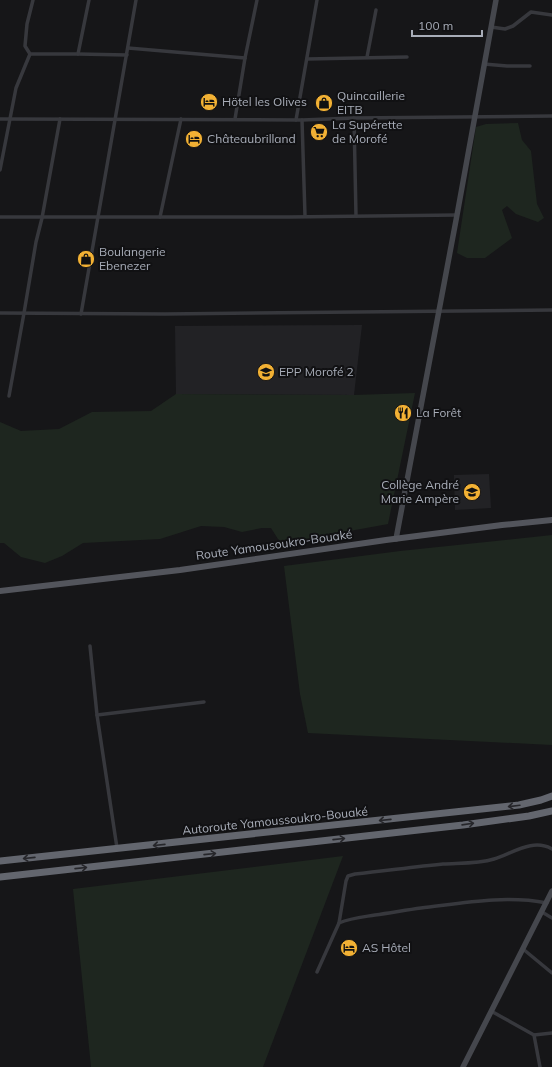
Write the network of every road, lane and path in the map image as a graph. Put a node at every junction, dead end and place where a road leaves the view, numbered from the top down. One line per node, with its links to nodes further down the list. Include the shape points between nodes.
1 (33, 0): 11 (street, via 25,46)
2 (89, 0): 12 (street)
3 (136, 0): 10 (street)
4 (257, 0): 16 (street)
5 (317, 0): 17 (street)
6 (496, 0): 9 (street)
7 (376, 10): 14 (street)
8 (552, 15): 9 (street, via 531,12 513,26 505,29)
9 (491, 27): 18 (street)
10 (128, 48): 13 (street); 16 (street)
11 (30, 54): 12 (street); 24 (street, via 16,88)
12 (78, 54): 13 (street)
13 (127, 55): 26 (street)
14 (367, 57): 15 (street); 17 (street)
15 (407, 57)
16 (245, 58): 28 (street)
17 (307, 59): 29 (street)
18 (484, 64): 19 (street); 20 (street)
19 (530, 66)
20 (475, 116): 21 (street); 22 (street); 32 (street)
21 (552, 116)
22 (354, 118): 30 (street); 34 (street)
23 (0, 119): 24 (street)
24 (11, 119): 25 (street); 31 (street)
25 (60, 119): 26 (street); 37 (street)
26 (116, 119): 27 (street); 38 (street)
27 (180, 119): 28 (street); 36 (street)
28 (235, 119): 29 (street)
29 (296, 120): 30 (street)
30 (302, 120): 33 (street)
31 (0, 170)
32 (457, 215): 34 (street); 40 (street)
33 (305, 216): 34 (street); 36 (street)
34 (356, 216)
35 (0, 217): 37 (street)
36 (160, 217): 38 (street)
37 (42, 218): 38 (street); 42 (street)
38 (98, 218): 43 (street)
39 (552, 310): 40 (street)
40 (439, 311): 43 (street); 46 (street)
41 (0, 313): 42 (street)
42 (24, 313): 43 (street); 44 (street)
43 (81, 314)
44 (9, 396)
45 (552, 520): 46 (main road, Route Yamousoukro-Bouaké)
46 (396, 539): 47 (main road, Route Yamousoukro-Bouaké, via 180,570)
47 (0, 591)
48 (90, 646): 50 (street)
49 (204, 702): 50 (street)
50 (97, 715): 53 (street)
51 (552, 796): 53 (highway, Autoroute Yamoussoukro-Bouaké, one-way to 53, via 519,805)
52 (552, 811): 56 (highway, Autoroute Yamoussoukro-Bouaké, one-way to 52, via 463,825)
53 (118, 849): 55 (highway, Autoroute Yamoussoukro-Bouaké, one-way to 55)
54 (552, 849): 61 (street, via 542,845 531,845 479,863 445,864 348,876)
55 (0, 861)
56 (0, 877)
57 (552, 891): 58 (street)
58 (546, 903): 59 (street); 61 (street, via 515,899 481,901 407,910 349,919)
59 (542, 912): 60 (street); 62 (street)
60 (552, 918)
61 (339, 923): 63 (street)
62 (523, 949): 64 (street); 65 (street)
63 (317, 972)
64 (552, 973)
65 (491, 1011): 67 (street); 68 (street)
66 (552, 1033): 67 (street)
67 (534, 1036): 69 (street)
68 (463, 1067)
69 (540, 1067)

